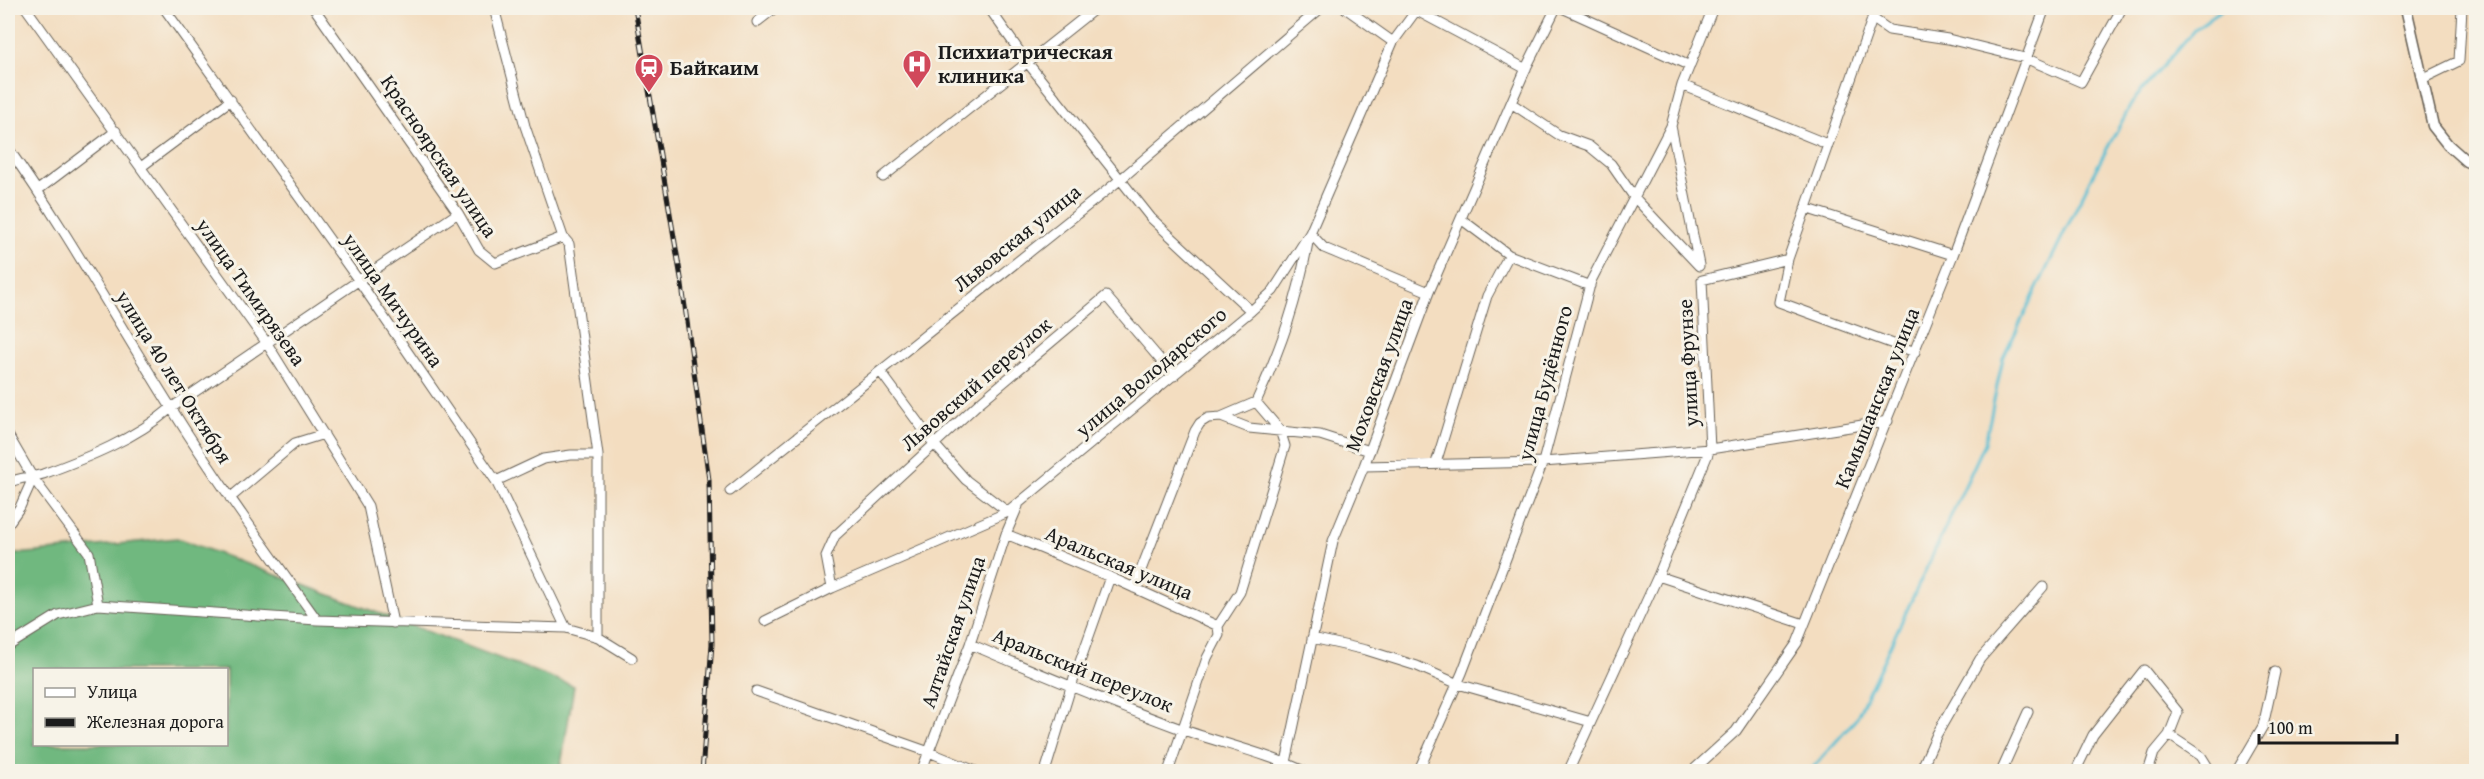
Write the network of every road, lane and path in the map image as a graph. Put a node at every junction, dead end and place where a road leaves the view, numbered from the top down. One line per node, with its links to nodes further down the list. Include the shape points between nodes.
1 (26, 8): 31 (street, улица Тимирязева)
2 (164, 8): 28 (street, улица Мичурина)
3 (314, 8): 41 (street, Красноярская улица)
4 (494, 8): 44 (street, via 525,126)
5 (775, 8): 20 (street)
6 (989, 8): 23 (street)
7 (1096, 8): 23 (street)
8 (1321, 8): 37 (street, Львовская улица)
9 (1346, 8): 21 (street)
10 (1556, 8): 25 (street, Моховская улица)
11 (1562, 8): 24 (street)
12 (1713, 8): 24 (street, улица Будённого)
13 (1876, 8): 19 (street)
14 (2045, 8): 22 (street, Камышанская улица)
15 (2122, 8): 22 (street, via 2081,82)
16 (2406, 8): 26 (street)
17 (2462, 8): 26 (street, via 2459,61)
18 (1417, 9): 21 (street, улица Володарского); 25 (street)
19 (1872, 18): 22 (street, via 1889,30 1948,39); 32 (street)
20 (757, 22)
21 (1393, 42): 43 (street, улица Володарского)
22 (2025, 58): 46 (street, Камышанская улица)
23 (1027, 62): 36 (street); 37 (street)
24 (1690, 66): 27 (street, улица Будённого)
25 (1526, 69): 29 (street, Моховская улица)
26 (2422, 79): 34 (street, via 2433,126 2460,156)
27 (1682, 84): 30 (street, улица Будённого); 32 (street)
28 (231, 100): 35 (street); 50 (street, улица Мичурина)
29 (1511, 103): 39 (street, via 1559,135 1589,146 1611,164); 42 (street, Моховская улица)
30 (1671, 126): 39 (street, улица Будённого); 48 (street)
31 (116, 131): 35 (street, улица Тимирязева); 38 (street)
32 (1827, 144): 40 (street)
33 (8, 148): 38 (street, улица 40 лет Октября)
34 (2476, 165)
35 (141, 167): 54 (street, улица Тимирязева)
36 (883, 177)
37 (1120, 178): 53 (street, via 1151,218); 56 (street, Львовская улица)
38 (38, 190): 59 (street, улица 40 лет Октября)
39 (1634, 197): 48 (street); 51 (street, улица Будённого)
40 (1805, 208): 46 (street); 47 (street)
41 (458, 213): 44 (street, Красноярская улица, via 479,250 495,263); 50 (street)
42 (1461, 219): 45 (street); 52 (street, Моховская улица)
43 (1310, 233): 52 (street, via 1324,248); 53 (street, улица Володарского, via 1273,291); 58 (street, via 1300,286 1279,351)
44 (563, 237): 68 (street, via 569,244)
45 (1509, 255): 51 (street); 70 (street, via 1487,296)
46 (1953, 255): 55 (street, Камышанская улица)
47 (1788, 259): 49 (street, улица Фрунзе); 55 (street, via 1779,302)
48 (1699, 266): 49 (street)
49 (1701, 280): 66 (street, улица Фрунзе)
50 (359, 281): 54 (street); 73 (street, улица Мичурина)
51 (1590, 286): 69 (street, улица Будённого)
52 (1428, 292): 67 (street, Моховская улица)
53 (1251, 311): 57 (street, улица Володарского)
54 (266, 342): 59 (street); 63 (street, улица Тимирязева)
55 (1915, 352): 61 (street, Камышанская улица)
56 (880, 371): 65 (street); 75 (street, Львовская улица)
57 (1174, 376): 65 (street, Львовский переулок, via 1106,296); 77 (street, улица Володарского)
58 (1256, 402): 60 (street); 62 (street)
59 (171, 408): 72 (street, via 143,429); 76 (street, улица 40 лет Октября)
60 (1221, 417): 62 (street, via 1249,428); 85 (street, via 1208,418 1195,431)
61 (1888, 422): 66 (street); 90 (street, Камышанская улица)
62 (1280, 430): 67 (street, via 1320,435); 91 (street, via 1286,446 1240,592)
63 (324, 434): 76 (street, via 296,443); 89 (street, улица Тимирязева, via 368,506)
64 (8, 435): 72 (street)
65 (934, 444): 78 (street, via 966,480); 84 (street, Львовский переулок, via 835,537 826,556)
66 (1710, 448): 69 (street); 81 (street, улица Фрунзе)
67 (1370, 451): 71 (street, Моховская улица)
68 (598, 455): 73 (street, via 543,459); 93 (street)
69 (1544, 462): 70 (street); 99 (street, улица Будённого)
70 (1436, 463): 71 (street)
71 (1364, 466): 94 (street, Моховская улица, via 1333,541)
72 (33, 478): 74 (street, via 17,478); 79 (street); 86 (street, via 89,553)
73 (496, 481): 92 (street, улица Мичурина)
74 (8, 483)
75 (730, 491)
76 (230, 498): 87 (street, улица 40 лет Октября)
77 (1018, 505): 78 (street, улица Володарского); 80 (street, Алтайская улица)
78 (1008, 512): 84 (street, улица Володарского)
79 (8, 524)
80 (1006, 534): 82 (street, Аральская улица); 95 (street, Алтайская улица)
81 (1658, 576): 90 (street); 103 (street, улица Фрунзе)
82 (1110, 577): 85 (street, Аральская улица); 100 (street)
83 (2043, 587): 116 (street, via 1980,659)
84 (832, 588): 88 (street, улица Володарского)
85 (1134, 588): 91 (street, Аральская улица)
86 (98, 605): 87 (street); 96 (street, via 58,615)
87 (317, 620): 89 (street)
88 (765, 621)
89 (393, 622): 92 (street)
90 (1804, 624): 115 (street, Камышанская улица, via 1797,643 1736,731)
91 (1218, 626): 104 (street, via 1219,635)
92 (566, 628): 93 (street)
93 (598, 637): 97 (street)
94 (1312, 638): 99 (street, via 1366,650); 107 (street, Моховская улица)
95 (970, 644): 100 (street, Аральский переулок); 106 (street, Алтайская улица)
96 (8, 646)
97 (632, 658)
98 (2276, 672): 121 (street, via 2263,726)
99 (1458, 684): 103 (street); 113 (street, улица Будённого)
100 (1071, 687): 104 (street, Аральский переулок); 110 (street)
101 (756, 691): 106 (street)
102 (2028, 712): 117 (street)
103 (1591, 722): 114 (street, улица Фрунзе)
104 (1183, 729): 107 (street, Аральский переулок); 111 (street)
105 (2169, 735): 118 (street, via 2178,712 2144,670 2093,735); 119 (street, via 2154,753); 120 (street, via 2201,756)
106 (929, 752): 108 (street, Алтайская улица); 109 (street)
107 (1285, 767): 112 (street, Аральский переулок)
108 (921, 771)
109 (978, 771)
110 (1045, 771)
111 (1168, 771)
112 (1306, 771)
113 (1418, 771)
114 (1568, 771)
115 (1691, 771)
116 (1920, 771)
117 (2001, 771)
118 (2075, 771)
119 (2148, 771)
120 (2211, 771)
121 (2236, 771)

